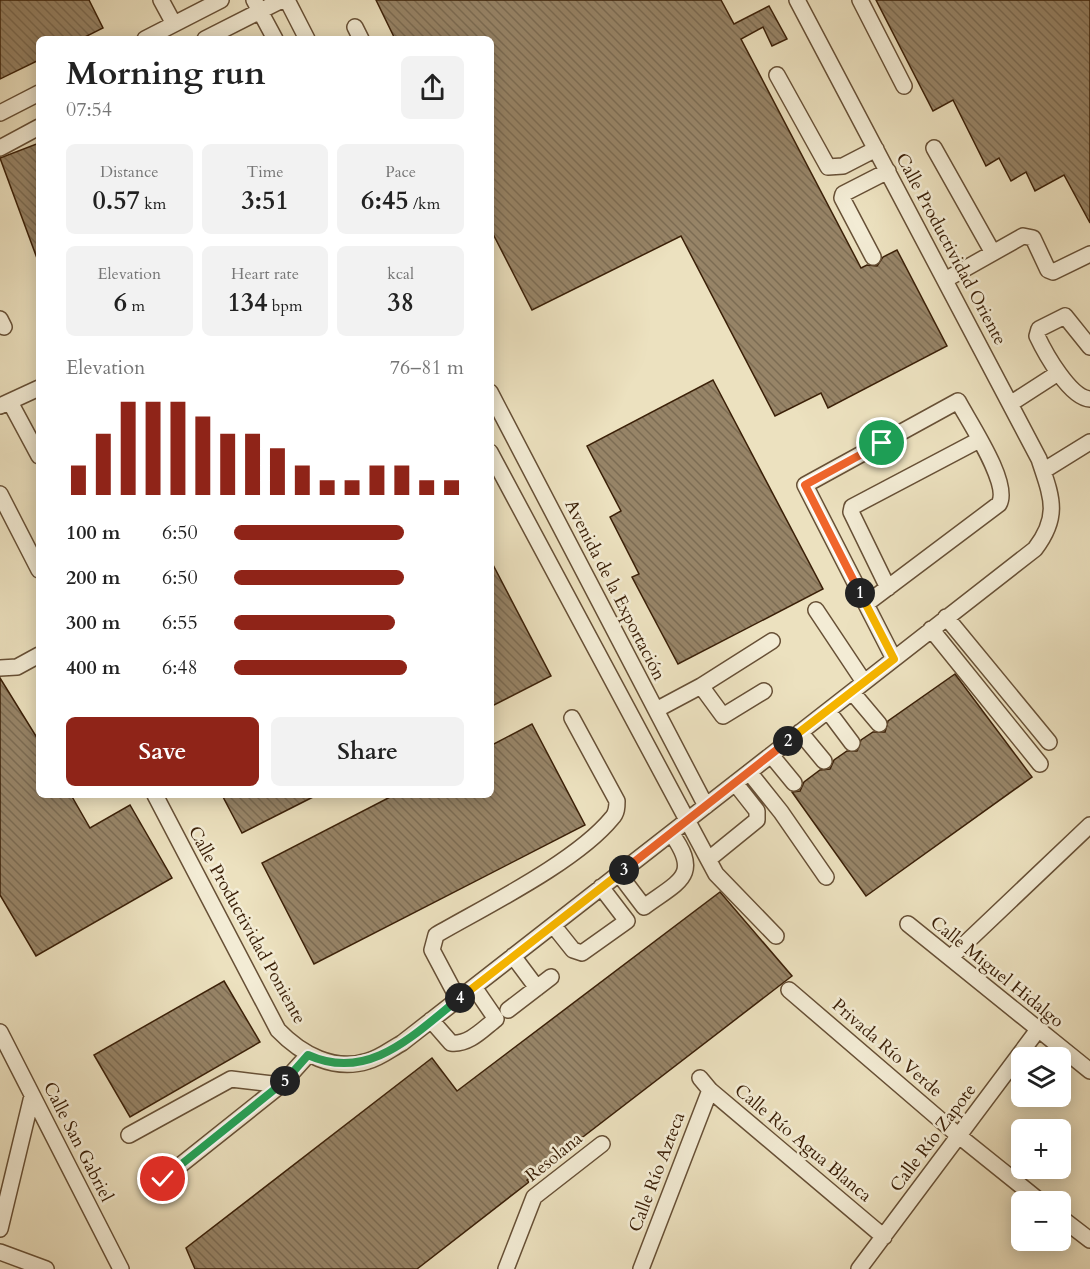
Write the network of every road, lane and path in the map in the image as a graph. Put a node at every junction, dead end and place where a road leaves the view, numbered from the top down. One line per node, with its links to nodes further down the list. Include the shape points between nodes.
1 (161, 0): 8 (street)
2 (221, 0): 8 (street)
3 (282, 0): 7 (street)
4 (287, 0): 12 (street)
5 (797, 0): 20 (street, Calle Productividad Oriente)
6 (860, 0): 14 (street)
7 (257, 5): 10 (street); 11 (street)
8 (174, 24): 9 (street)
9 (151, 36)
10 (214, 36)
11 (272, 36)
12 (305, 36)
13 (777, 75): 20 (street, via 828,166 843,166)
14 (904, 86)
15 (36, 95): 16 (street)
16 (0, 113)
17 (36, 129): 18 (street)
18 (0, 148)
19 (934, 148): 22 (street)
20 (876, 149): 21 (street, Calle Productividad Oriente)
21 (888, 171): 24 (street, via 842,198); 25 (street, Calle Productividad Oriente)
22 (993, 253): 23 (street, via 1029,236 1048,270 1053,272); 25 (street)
23 (1090, 254)
24 (873, 257)
25 (945, 280): 32 (street, Calle Productividad Oriente)
26 (1090, 347): 27 (street, via 1065,316 1039,328 1037,336)
27 (1058, 373): 29 (street, via 1079,396); 32 (street)
28 (36, 389): 31 (street)
29 (1090, 399)
30 (494, 400): 53 (street, Avenida de la Exportación)
31 (5, 404): 35 (street)
32 (1010, 404): 36 (street, Calle Productividad Oriente)
33 (979, 440): 40 (street, via 1001,482 999,504); 40 (street, via 852,507); 41 (street, via 958,401 805,485)
34 (1090, 442): 36 (street)
35 (36, 451)
36 (1043, 471): 43 (street, Calle Productividad Oriente, via 1052,494 1045,536 1035,549)
37 (497, 478): 68 (street)
38 (0, 494): 39 (street)
39 (36, 564)
40 (888, 588): 41 (street)
41 (866, 604): 47 (street)
42 (816, 610): 49 (street)
43 (946, 617): 44 (street); 58 (street)
44 (931, 629): 47 (street); 62 (street)
45 (772, 641): 50 (street)
46 (36, 657): 48 (street)
47 (894, 659): 49 (street)
48 (0, 668)
49 (864, 682): 52 (street)
50 (701, 686): 51 (street, via 723,716); 53 (street)
51 (764, 690)
52 (852, 692): 54 (street); 56 (street)
53 (656, 710): 67 (street, Avenida de la Exportación)
54 (828, 711): 57 (street); 59 (street)
55 (572, 718): 84 (street, via 618,801 617,810 582,845 536,877 435,934 432,950)
56 (879, 724)
57 (800, 732): 60 (street); 61 (street)
58 (1049, 742)
59 (852, 743)
60 (771, 755): 63 (street); 65 (street)
61 (824, 761)
62 (1040, 764)
63 (749, 772): 64 (street); 73 (street)
64 (735, 783): 67 (street); 71 (street, via 757,811 758,820)
65 (794, 783)
66 (157, 798): 89 (street, Calle Productividad Poniente, via 278,1030)
67 (706, 806): 68 (street)
68 (687, 821): 70 (street); 71 (street)
69 (1090, 825): 79 (street)
70 (671, 833): 72 (street); 72 (street, via 687,863 681,880 644,907)
71 (709, 860): 77 (street, via 724,885)
72 (619, 874): 74 (street)
73 (826, 877)
74 (601, 887): 76 (street); 76 (street, via 627,921 582,953 573,950)
75 (908, 924): 79 (street, Calle Miguel Hidalgo)
76 (553, 925): 78 (street)
77 (776, 936)
78 (513, 956): 81 (street); 82 (street)
79 (951, 957): 87 (street, Calle Miguel Hidalgo)
80 (551, 977): 82 (street)
81 (474, 987): 84 (street); 86 (street, via 496,1018 471,1039 451,1043)
82 (537, 988): 85 (street)
83 (789, 990): 95 (street, Privada Río Verde)
84 (458, 999): 86 (street)
85 (508, 1010)
86 (431, 1020): 89 (street, via 402,1043 368,1061 343,1064)
87 (1037, 1030): 90 (street, Calle Miguel Hidalgo); 95 (street, Calle Río Zapote)
88 (0, 1032): 93 (street, Calle San Gabriel)
89 (314, 1057): 92 (street)
90 (1090, 1071)
91 (705, 1084): 101 (street, Calle Río Agua Blanca); 107 (street, Calle Río Azteca)
92 (281, 1085): 94 (street, via 231,1079); 97 (street)
93 (32, 1096): 100 (street); 105 (street, Calle San Gabriel)
94 (129, 1135)
95 (959, 1136): 98 (street, Privada Río Verde); 101 (street, Calle Río Zapote)
96 (602, 1144): 106 (street, Resolana, via 534,1197)
97 (163, 1179)
98 (1027, 1191)
99 (1071, 1225): 102 (street)
100 (0, 1229)
101 (884, 1237): 108 (street, Calle Río Zapote)
102 (1090, 1240)
103 (0, 1252): 104 (street)
104 (46, 1269)
105 (121, 1269)
106 (506, 1269)
107 (641, 1269)
108 (859, 1269)

